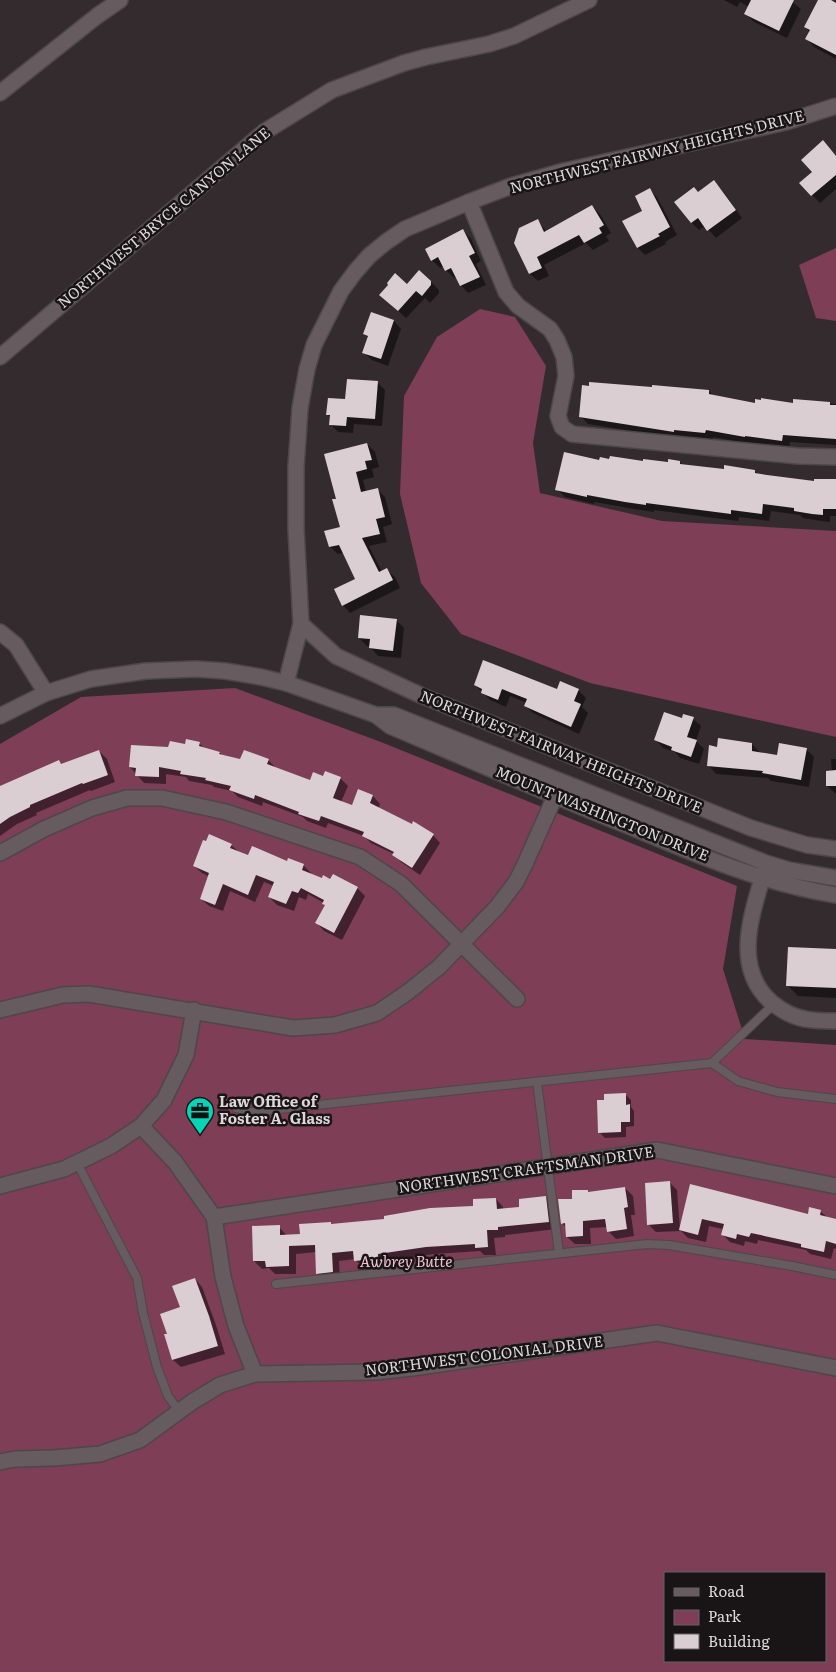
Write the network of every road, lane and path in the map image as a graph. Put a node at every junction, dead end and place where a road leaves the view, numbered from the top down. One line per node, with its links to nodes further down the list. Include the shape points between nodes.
1 (120, 0): 3 (street)
2 (589, 0): 6 (street, NORTHWEST BRYCE CANYON LANE, via 514,36 404,63 332,90 264,132)
3 (0, 93)
4 (836, 106): 5 (street, NORTHWEST FAIRWAY HEIGHTS DRIVE, via 786,122 564,171)
5 (469, 202): 7 (street, via 506,292 518,306 550,329 564,357 566,376 558,416 562,427 572,434); 8 (street, NORTHWEST FAIRWAY HEIGHTS DRIVE, via 405,229 370,256 341,291 314,345 300,408 296,466)
6 (0, 357)
7 (836, 457)
8 (301, 624): 10 (street, NORTHWEST FAIRWAY HEIGHTS DRIVE); 16 (street, NORTHWEST FAIRWAY HEIGHTS DRIVE, via 336,656 420,695 751,828 807,845)
9 (0, 632): 11 (street, via 16,645)
10 (286, 683): 11 (street, MOUNT WASHINGTON DRIVE, via 225,671 146,671 91,679); 12 (street, MOUNT WASHINGTON DRIVE)
11 (46, 693): 13 (street, MOUNT WASHINGTON DRIVE)
12 (376, 715): 14 (street, MOUNT WASHINGTON DRIVE, via 394,716); 15 (street, MOUNT WASHINGTON DRIVE, via 390,726)
13 (0, 716)
14 (562, 781): 15 (street); 18 (street, MOUNT WASHINGTON DRIVE)
15 (555, 796): 18 (street, MOUNT WASHINGTON DRIVE, via 737,869); 21 (street, via 516,882)
16 (836, 849)
17 (0, 853): 21 (street, via 92,808 127,798 162,798 226,812 360,856 401,884)
18 (764, 870): 19 (street, MOUNT WASHINGTON DRIVE, via 789,870); 20 (street, MOUNT WASHINGTON DRIVE, via 806,890); 23 (street, via 749,928 747,951 756,984)
19 (836, 878)
20 (836, 894)
21 (461, 944): 22 (street); 25 (street, via 439,967 377,1012 335,1025 293,1028)
22 (518, 999)
23 (774, 1004): 26 (street, via 805,1019); 27 (lane)
24 (0, 1010): 25 (street, via 63,995 90,994)
25 (194, 1010): 31 (street, via 186,1055 164,1100)
26 (836, 1021)
27 (712, 1063): 28 (lane); 29 (lane, via 738,1081 777,1092)
28 (537, 1082): 30 (lane, via 251,1112); 33 (lane)
29 (836, 1099)
30 (236, 1108)
31 (141, 1126): 32 (street); 36 (street, via 175,1162)
32 (77, 1163): 34 (street); 42 (lane, via 137,1278 157,1367 168,1396)
33 (547, 1167): 35 (street, NORTHWEST CRAFTSMAN DRIVE, via 657,1150); 36 (street, NORTHWEST CRAFTSMAN DRIVE); 37 (lane)
34 (0, 1186)
35 (836, 1186)
36 (214, 1217): 41 (street, via 223,1277 236,1326)
37 (559, 1253): 38 (lane, via 647,1244 669,1245); 39 (lane)
38 (836, 1276)
39 (276, 1284)
40 (836, 1368): 41 (street, NORTHWEST COLONIAL DRIVE, via 657,1332 375,1372)
41 (255, 1374): 42 (street, NORTHWEST COLONIAL DRIVE, via 220,1385)
42 (179, 1411): 43 (street, NORTHWEST COLONIAL DRIVE, via 140,1440 100,1454)
43 (0, 1462)

